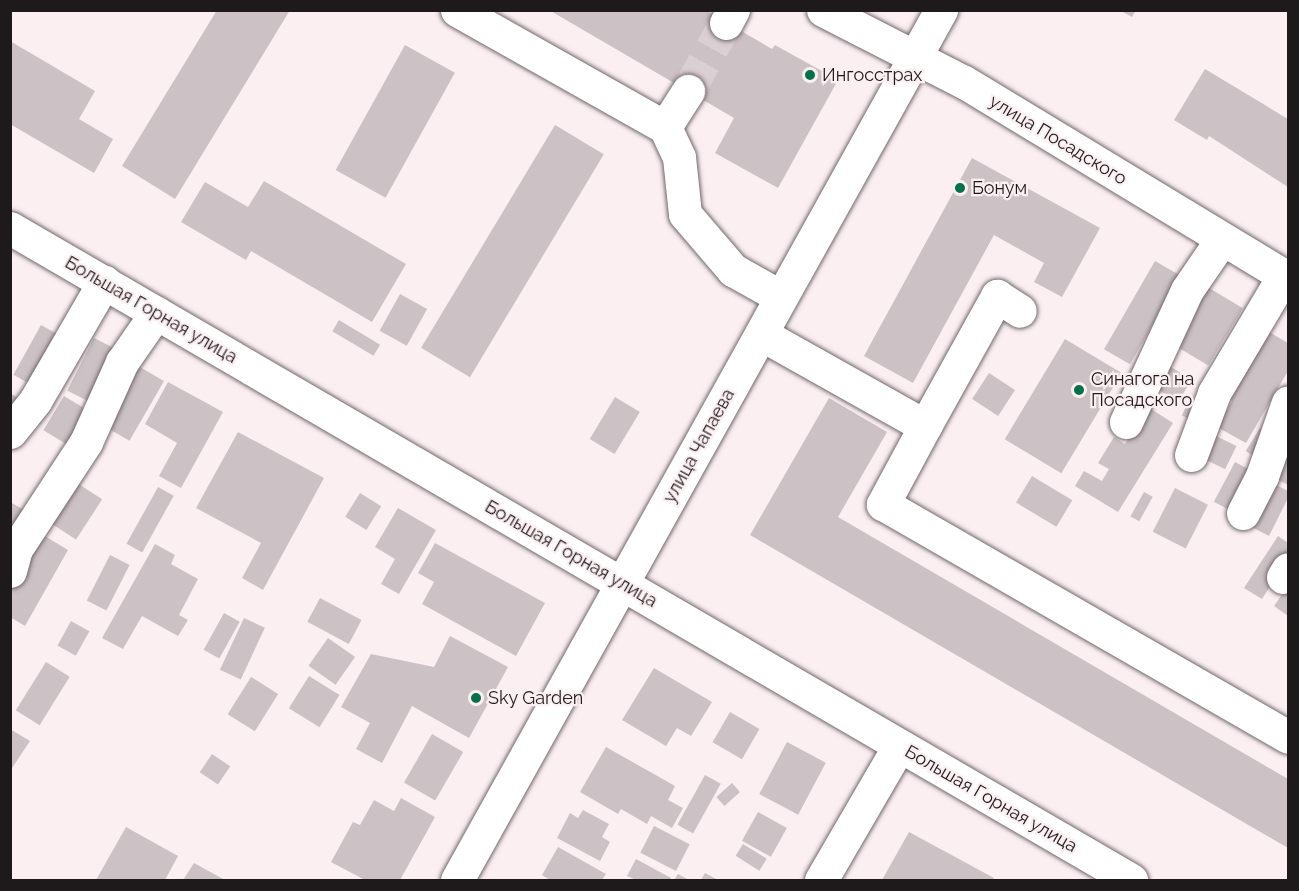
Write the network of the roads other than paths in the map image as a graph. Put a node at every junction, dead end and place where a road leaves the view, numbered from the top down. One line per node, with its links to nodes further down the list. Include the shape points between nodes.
1 (457, 10): 6 (street)
2 (823, 10): 4 (street, улица Посадского)
3 (941, 10): 4 (street, улица Чапаева)
4 (915, 57): 8 (street, улица Посадского, via 964,82); 11 (street, улица Чапаева)
5 (688, 91): 6 (street)
6 (665, 127): 11 (street, via 679,157 685,214 733,270)
7 (10, 228): 10 (street, Большая Горная улица)
8 (1222, 239): 9 (street, улица Посадского); 16 (street, via 1187,290)
9 (1286, 276): 19 (street, via 1214,393)
10 (104, 282): 13 (street, Большая Горная улица); 18 (street, via 36,401)
11 (782, 297): 14 (street, улица Чапаева)
12 (1020, 311): 17 (street, via 997,296)
13 (156, 313): 21 (street, via 122,362 86,442 16,549); 22 (street, Большая Горная улица)
14 (761, 334): 17 (street); 22 (street, улица Чапаева)
15 (1288, 402): 20 (street, via 1262,476)
16 (1126, 422)
17 (926, 426): 23 (street, via 883,504)
18 (10, 432)
19 (1191, 455)
20 (1243, 513)
21 (10, 570)
22 (622, 583): 24 (street, Большая Горная улица); 25 (street, улица Чапаева)
23 (1288, 738)
24 (898, 746): 26 (street); 27 (street, Большая Горная улица)
25 (457, 880)
26 (821, 880)
27 (1131, 880)

